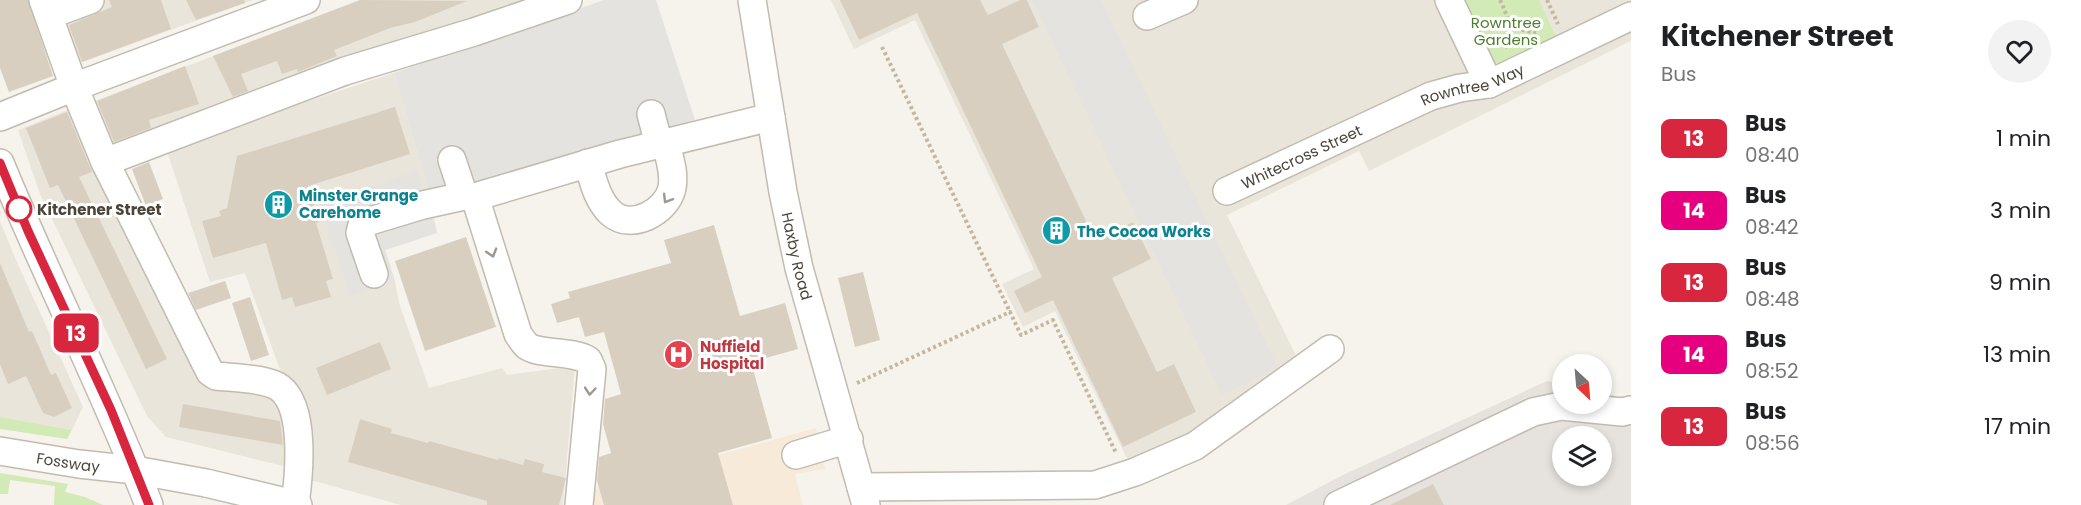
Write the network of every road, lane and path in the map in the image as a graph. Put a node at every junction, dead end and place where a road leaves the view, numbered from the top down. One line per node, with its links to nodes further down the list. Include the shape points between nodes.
1 (90, 0): 9 (street)
2 (306, 0): 15 (street)
3 (568, 0): 22 (street, via 345,70)
4 (752, 0): 18 (street, Haxby Road)
5 (1184, 0): 10 (street)
6 (1449, 0): 14 (street)
7 (1500, 0): 14 (path, via 1510,27)
8 (1547, 0): 12 (path)
9 (46, 8): 15 (street)
10 (1147, 16)
11 (1631, 16): 14 (street, Rowntree Way)
12 (1562, 31)
13 (882, 46): 28 (path)
14 (1489, 84): 19 (street, Rowntree Way, via 1431,96)
15 (74, 87): 17 (street); 22 (street)
16 (651, 114): 20 (street)
17 (0, 117)
18 (771, 117): 20 (street); 30 (street, Haxby Road, via 799,268)
19 (1377, 120): 25 (street, Whitecross Street)
20 (662, 144): 24 (street); 24 (street, one-way to 24, via 672,170 670,198 651,215 637,220 612,215 600,199)
21 (452, 160): 26 (street)
22 (105, 162): 41 (street, via 210,372 264,382 280,388 290,402 298,431)
23 (0, 163): 35 (street)
24 (588, 163): 26 (street)
25 (1227, 191)
26 (469, 197): 27 (street, via 423,205 362,225 360,233); 42 (street, one-way to 42, via 518,334 527,345 538,349 578,354 588,360 592,369)
27 (374, 274)
28 (1010, 312): 30 (path); 36 (path, via 1021,335 1053,320)
29 (1330, 349): 36 (street, via 1195,446)
30 (835, 393): 32 (street, Haxby Road)
31 (1631, 410): 43 (street, via 1561,406 1533,412)
32 (849, 439): 34 (street); 38 (street, Haxby Road)
33 (0, 452): 35 (street, Fossway)
34 (796, 455)
35 (135, 470): 37 (street, Fossway); 39 (street)
36 (1126, 475): 38 (street, via 1095,485)
37 (252, 494): 40 (street); 41 (street, Fossway)
38 (864, 496)
39 (149, 505)
40 (211, 505)
41 (297, 505)
42 (579, 505)
43 (1338, 505)

